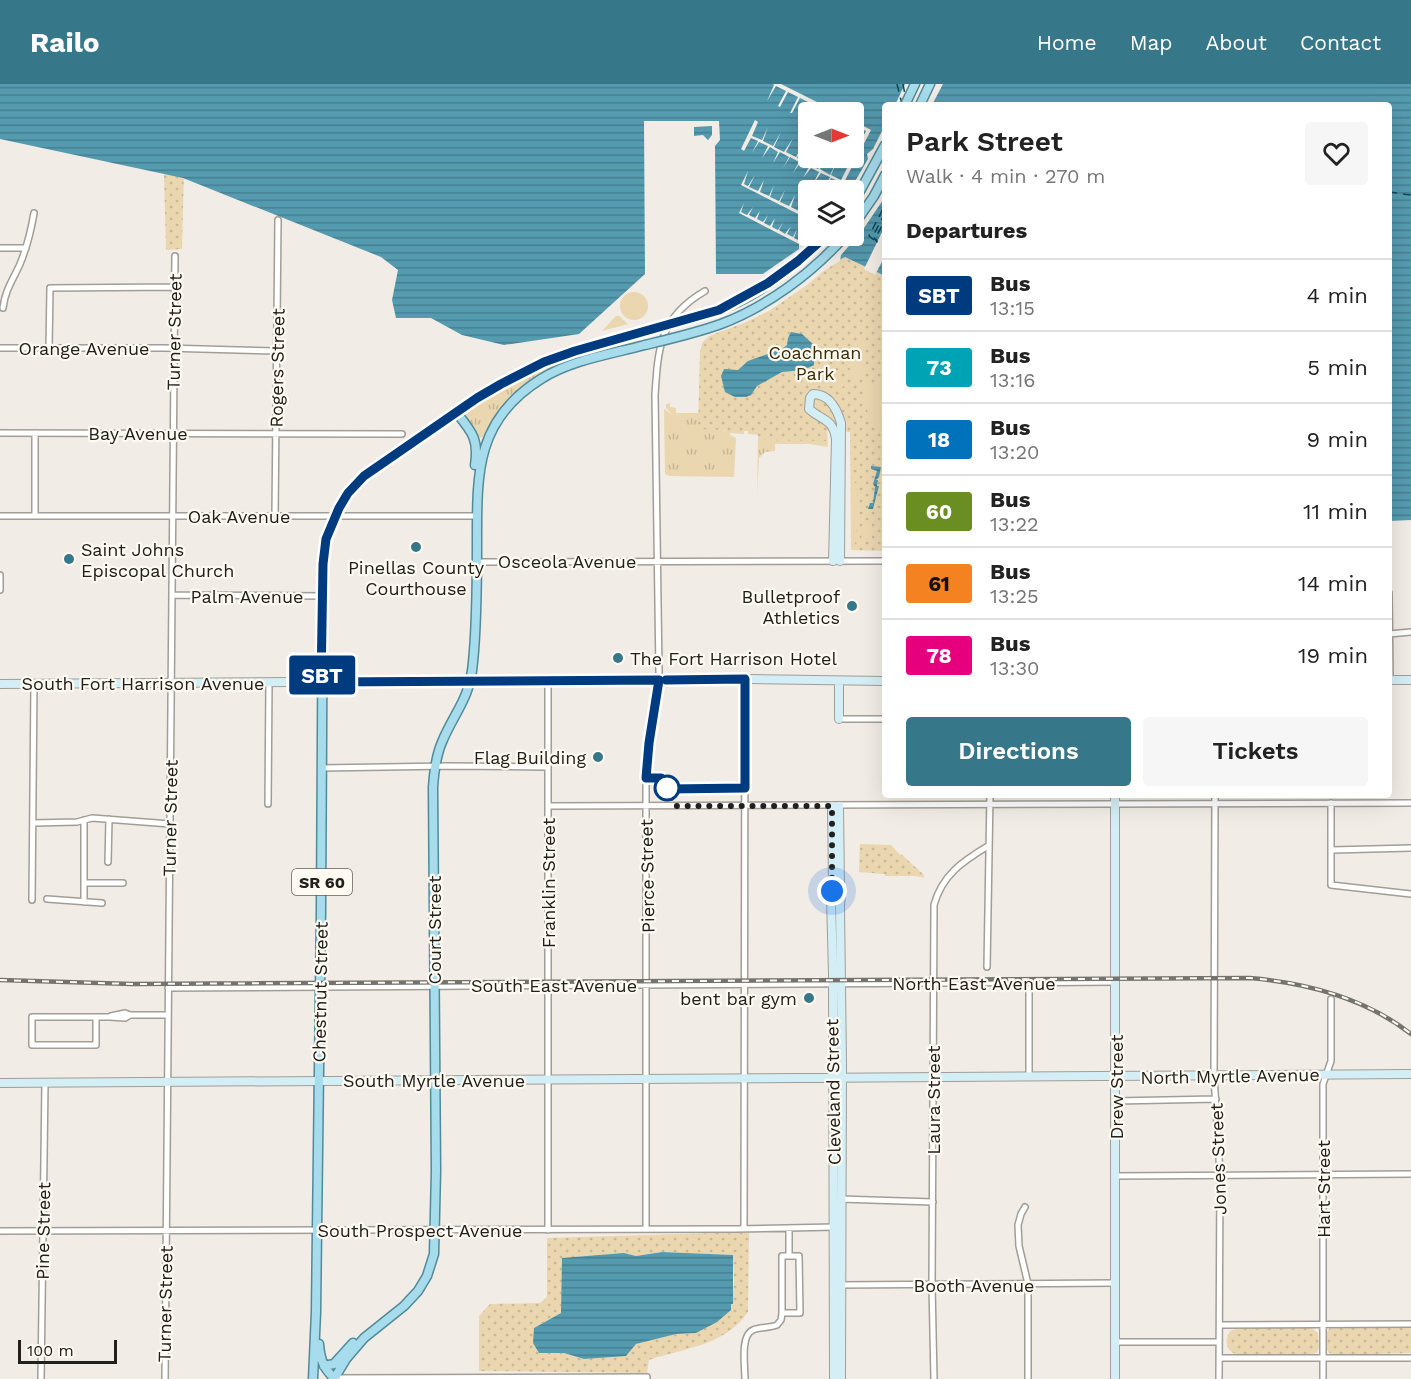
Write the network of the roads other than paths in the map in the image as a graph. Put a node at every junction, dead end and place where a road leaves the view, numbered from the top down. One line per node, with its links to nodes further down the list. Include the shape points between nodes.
1 (915, 84): 3 (main road)
2 (930, 84): 4 (main road)
3 (906, 102)
4 (921, 102)
5 (882, 151): 7 (main road)
6 (882, 181): 8 (main road)
7 (864, 184)
8 (864, 210)
9 (34, 213): 14 (street)
10 (278, 220): 22 (street, Rogers Street)
11 (815, 246): 24 (main road, SR 60, bridge, via 753,293 719,310 544,362)
12 (835, 246): 36 (main road, Court Street, bridge, via 794,282 724,322 562,368 525,390 503,412 488,437 479,465)
13 (0, 248): 14 (street)
14 (26, 248): 18 (street, via 4,294)
15 (175, 256): 16 (street, Turner Street)
16 (174, 287): 20 (street, via 50,288); 21 (street, Turner Street)
17 (705, 291): 37 (street, Pierce Street, via 674,316 657,360)
18 (3, 308)
19 (0, 348): 20 (street, Orange Avenue)
20 (49, 348): 21 (street, Orange Avenue)
21 (173, 349): 22 (street, Orange Avenue); 28 (street, Turner Street)
22 (276, 351): 29 (street, Rogers Street)
23 (836, 410): 25 (street); 25 (street, via 824,396 813,394 810,409); 38 (street, via 842,431)
24 (456, 412): 35 (main road, Chestnut Street / SR 60, via 364,476); 36 (main road, via 476,443 473,501)
25 (827, 421): 38 (street, via 836,439)
26 (0, 433): 27 (street, Bay Avenue)
27 (35, 433): 28 (street, Bay Avenue); 33 (street)
28 (173, 433): 29 (street, Bay Avenue); 31 (street, Turner Street)
29 (276, 434): 30 (street, Bay Avenue); 34 (street, Rogers Street)
30 (402, 434)
31 (173, 515): 33 (street, Oak Avenue); 34 (street, Oak Avenue); 43 (street, Turner Street)
32 (0, 516): 33 (street, Oak Avenue)
33 (35, 516)
34 (275, 516): 35 (street, Oak Avenue)
35 (334, 516): 36 (street, Oak Avenue); 44 (main road, Chestnut Street / SR 60, via 324,550)
36 (477, 516): 40 (main road, Court Street)
37 (658, 561): 38 (street, Osceola Avenue); 40 (street, Osceola Avenue); 48 (street, Pierce Street)
38 (836, 561): 39 (street, Osceola Avenue)
39 (882, 561)
40 (477, 562): 56 (main road, Court Street)
41 (0, 575): 42 (street)
42 (0, 590)
43 (172, 595): 44 (street, Palm Avenue); 58 (street, Turner Street)
44 (323, 596): 55 (main road, Chestnut Street / SR 60)
45 (1411, 632): 46 (street)
46 (1392, 634)
47 (745, 679): 48 (street, South Fort Harrison Avenue); 49 (street, South Fort Harrison Avenue); 76 (street)
48 (659, 680): 52 (street, South Fort Harrison Avenue); 75 (street, Pierce Street, via 649,743)
49 (836, 680): 53 (street, South Fort Harrison Avenue); 60 (street)
50 (1392, 680): 51 (street)
51 (1411, 680)
52 (548, 681): 56 (street, South Fort Harrison Avenue); 63 (street, Franklin Street)
53 (882, 681)
54 (269, 682): 55 (street, South Fort Harrison Avenue); 58 (street, South Fort Harrison Avenue); 70 (street)
55 (321, 682): 56 (street, South Fort Harrison Avenue); 64 (main road, Chestnut Street / SR 60)
56 (470, 682): 62 (main road, Court Street)
57 (34, 683): 58 (street, South Fort Harrison Avenue); 59 (street, South Fort Harrison Avenue); 80 (street)
58 (171, 683): 81 (street, Turner Street)
59 (0, 684)
60 (839, 719): 61 (street)
61 (882, 719)
62 (435, 766): 63 (street); 64 (street); 100 (main road, Court Street)
63 (548, 767): 74 (street, Franklin Street)
64 (321, 768): 101 (main road, Chestnut Street / SR 60)
65 (990, 798): 73 (street)
66 (1115, 798): 71 (street, Drew Street)
67 (1215, 798): 72 (street, Jones Street)
68 (1331, 803): 69 (street); 72 (street); 84 (street)
69 (1411, 803)
70 (268, 804)
71 (1115, 804): 72 (street); 73 (street); 94 (street, Drew Street)
72 (1215, 804): 109 (street, Jones Street)
73 (990, 805): 77 (street); 82 (street)
74 (548, 806): 75 (street); 98 (street, Franklin Street)
75 (646, 806): 76 (street); 99 (street, Pierce Street)
76 (745, 806): 77 (street); 97 (street)
77 (836, 806): 95 (street, Cleveland Street)
78 (109, 819): 79 (street); 81 (street); 85 (street)
79 (84, 820): 80 (street); 86 (street)
80 (33, 823): 90 (street)
81 (170, 824): 102 (street, Turner Street)
82 (988, 846): 93 (street); 96 (street, Laura Street, via 952,872 939,888 934,905)
83 (1411, 848): 84 (street)
84 (1332, 849): 88 (street, via 1331,885)
85 (108, 862)
86 (84, 883): 87 (street); 91 (street)
87 (123, 883)
88 (1411, 894)
89 (47, 899): 91 (street)
90 (32, 900)
91 (84, 902): 92 (street)
92 (102, 903)
93 (987, 967)
94 (1115, 982): 96 (street, North East Avenue); 111 (street, Drew Street)
95 (836, 983): 96 (street, North East Avenue); 97 (street, South East Avenue); 112 (street, Cleveland Street); 113 (street, Cleveland Street)
96 (933, 983): 114 (street, Laura Street)
97 (746, 984): 99 (street, South East Avenue); 116 (street)
98 (548, 985): 99 (street, South East Avenue); 100 (street, South East Avenue); 118 (street, Franklin Street)
99 (647, 985): 115 (street, Pierce Street)
100 (434, 986): 101 (street, South East Avenue); 117 (main road, Court Street)
101 (320, 987): 102 (street, South East Avenue); 119 (main road, Chestnut Street / SR 60)
102 (168, 988): 105 (street, Turner Street)
103 (1029, 989): 110 (street)
104 (1331, 999): 108 (street, Hart Street, via 1331,1061)
105 (168, 1015): 106 (street); 120 (street, Turner Street)
106 (96, 1017): 106 (street, via 32,1017 32,1045 96,1045)
107 (1411, 1074): 108 (street, North Myrtle Avenue)
108 (1326, 1075): 109 (street, North Myrtle Avenue); 126 (street, Hart Street)
109 (1214, 1076): 111 (street, North Myrtle Avenue); 123 (street, Jones Street)
110 (1029, 1077): 111 (street, North Myrtle Avenue); 114 (street, North Myrtle Avenue)
111 (1116, 1077): 124 (street, Drew Street)
112 (832, 1078): 113 (street, North Myrtle Avenue); 116 (street, South Myrtle Avenue); 132 (street, Cleveland Street)
113 (841, 1078): 114 (street, North Myrtle Avenue); 129 (street, Cleveland Street)
114 (933, 1078): 130 (street, Laura Street)
115 (647, 1079): 116 (street, South Myrtle Avenue); 118 (street, South Myrtle Avenue); 135 (street, Pierce Street)
116 (745, 1079): 136 (street)
117 (435, 1080): 118 (street, South Myrtle Avenue); 119 (street, South Myrtle Avenue); 134 (main road, Court Street)
118 (548, 1080): 139 (street, Franklin Street)
119 (319, 1081): 120 (street, South Myrtle Avenue); 138 (main road, Chestnut Street)
120 (167, 1082): 122 (street, South Myrtle Avenue); 137 (street, Turner Street)
121 (0, 1083): 122 (street, South Myrtle Avenue)
122 (45, 1083): 141 (street, Pine Street)
123 (1216, 1099): 124 (street); 125 (street, Jones Street)
124 (1116, 1101): 128 (street, Drew Street)
125 (1220, 1174): 126 (street); 128 (street); 149 (street, Jones Street)
126 (1323, 1174): 127 (street); 150 (street, Hart Street)
127 (1411, 1174)
128 (1116, 1176): 143 (street, Drew Street)
129 (840, 1199): 130 (street); 132 (street, Cleveland Street)
130 (933, 1202): 146 (street, Laura Street)
131 (1025, 1207): 144 (street, via 1018,1225)
132 (837, 1227): 133 (street, South Prospect Avenue); 145 (street, Cleveland Street)
133 (789, 1228): 136 (street, South Prospect Avenue); 142 (street)
134 (435, 1229): 138 (street, South Prospect Avenue); 139 (street, South Prospect Avenue); 152 (main road, Court Street, via 434,1254 423,1283 411,1299)
135 (646, 1229): 136 (street, South Prospect Avenue); 139 (street, South Prospect Avenue)
136 (744, 1229)
137 (166, 1230): 138 (street, South Prospect Avenue); 141 (street, South Prospect Avenue); 162 (street, Turner Street)
138 (317, 1230): 147 (main road, Chestnut Street)
139 (548, 1230)
140 (0, 1231): 141 (street, South Prospect Avenue)
141 (43, 1231): 161 (street, Pine Street)
142 (789, 1256): 148 (street, via 782,1256); 148 (street, via 799,1256 800,1313)
143 (1115, 1283): 144 (street, Booth Avenue); 153 (street, Drew Street)
144 (1028, 1284): 146 (street, Booth Avenue); 169 (street)
145 (837, 1285): 146 (street, Booth Avenue); 166 (street, Cleveland Street); 167 (street)
146 (932, 1285): 168 (street, Laura Street)
147 (316, 1312): 158 (main road); 163 (main road, Chestnut Street)
148 (782, 1313): 165 (street, via 777,1325 748,1332)
149 (1220, 1324): 150 (street); 154 (street, Jones Street)
150 (1323, 1324): 151 (street); 156 (street, Hart Street)
151 (1411, 1324)
152 (364, 1338): 158 (main road, via 353,1343 334,1364); 159 (main road, Court Street)
153 (1115, 1342): 154 (street); 170 (street, Drew Street)
154 (1220, 1342): 155 (street, Jones Street)
155 (1220, 1358): 156 (street); 171 (street, Jones Street)
156 (1323, 1358): 157 (street); 172 (street, Hart Street)
157 (1411, 1358)
158 (324, 1366): 159 (main road)
159 (334, 1378): 164 (street)
160 (647, 1378): 164 (street)
161 (41, 1379)
162 (165, 1379)
163 (313, 1379)
164 (372, 1379)
165 (745, 1379)
166 (834, 1379)
167 (841, 1379)
168 (934, 1379)
169 (1028, 1379)
170 (1115, 1379)
171 (1220, 1379)
172 (1323, 1379)

